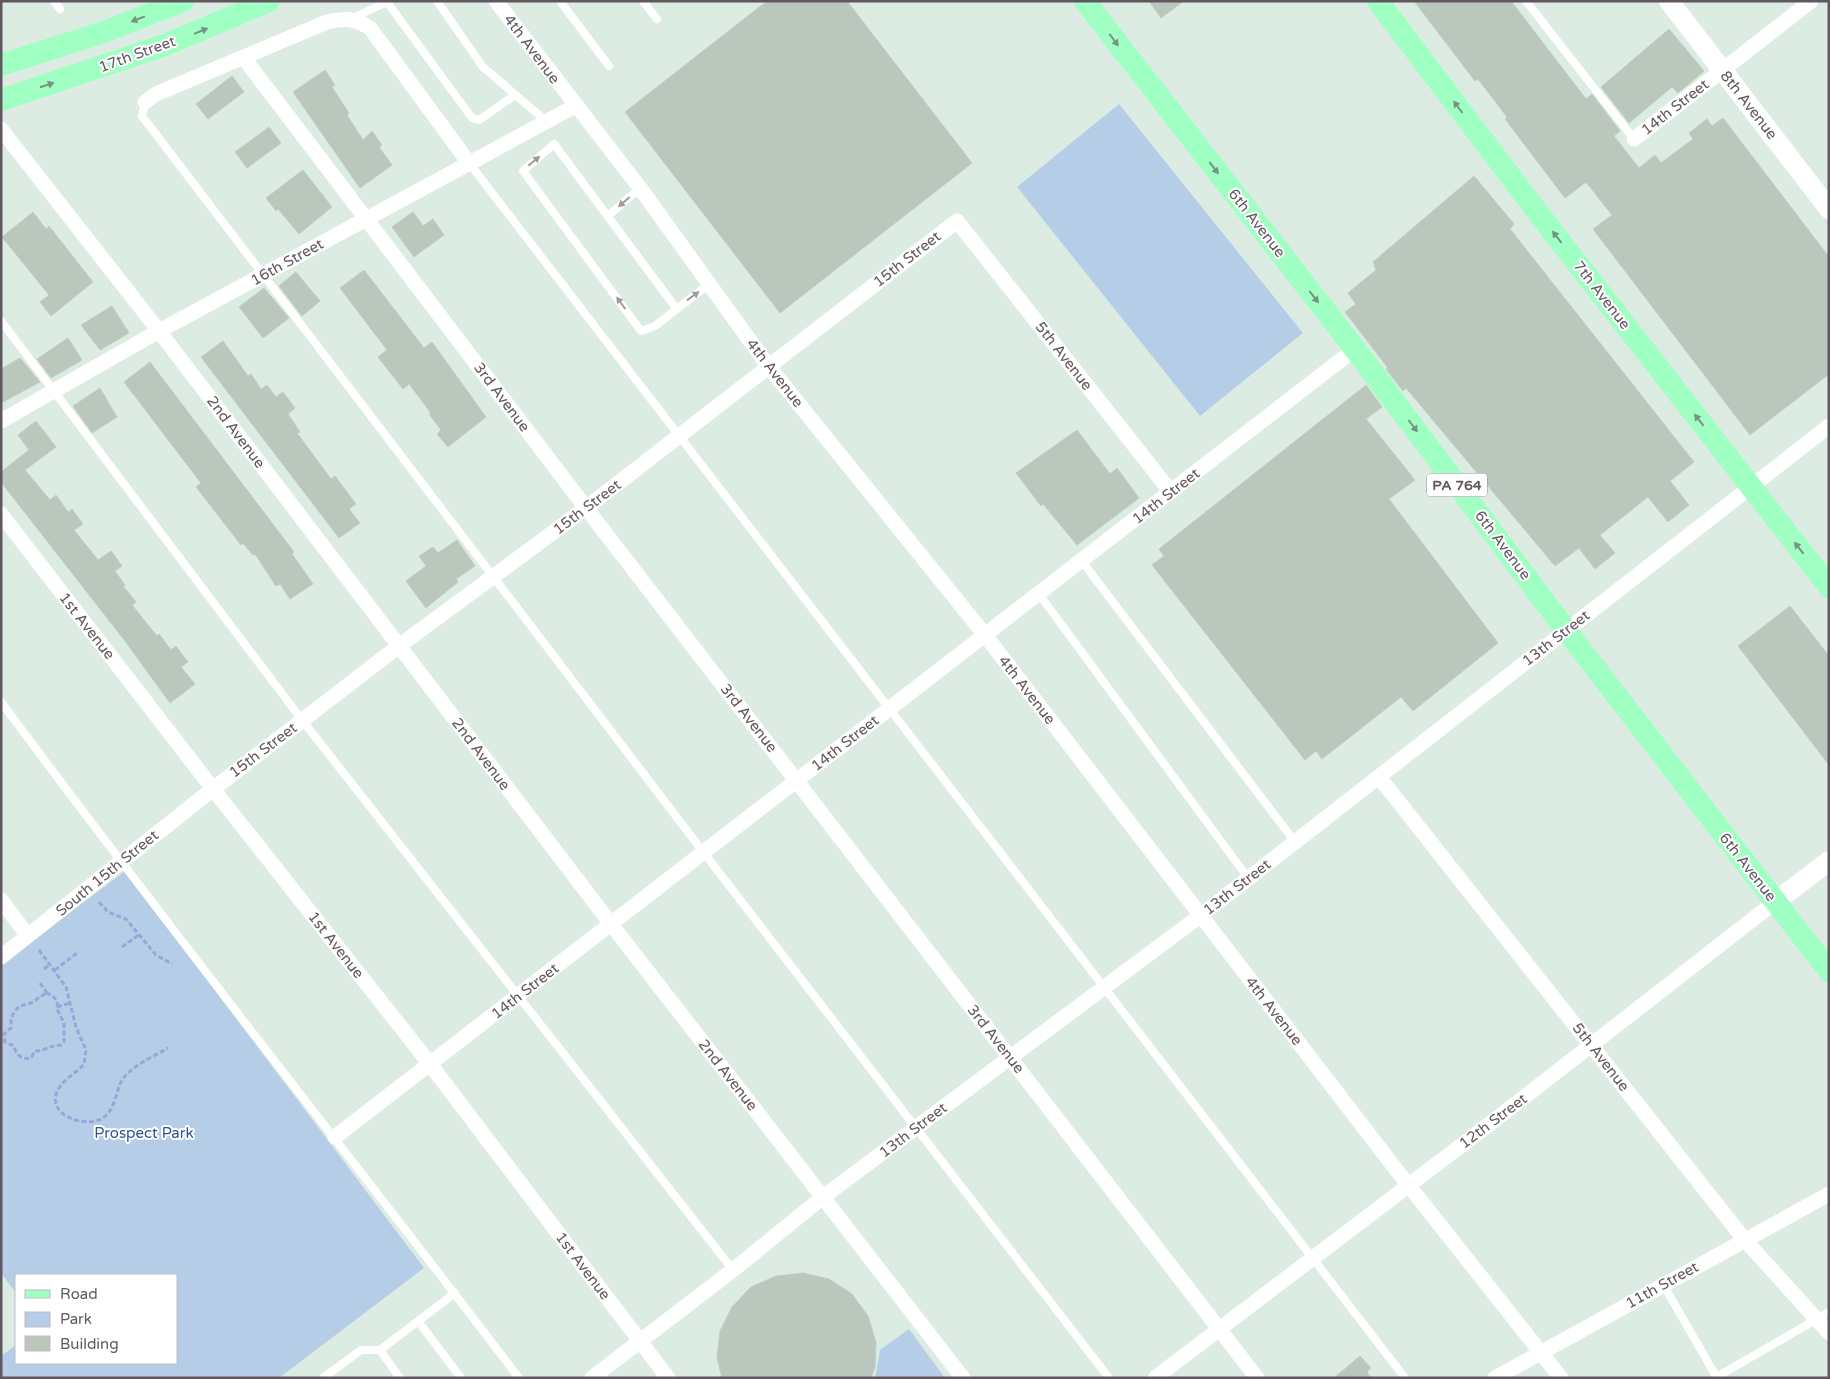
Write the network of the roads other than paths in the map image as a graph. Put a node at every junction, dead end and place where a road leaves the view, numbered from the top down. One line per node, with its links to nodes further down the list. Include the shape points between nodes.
1 (54, 1): 14 (lane)
2 (183, 1): 18 (main road, one-way to 18, via 107,31)
3 (270, 1): 22 (main road, 17th Street, one-way to 3, via 165,45)
4 (436, 1): 21 (lane, via 483,67)
5 (496, 1): 24 (street, 4th Avenue)
6 (560, 1): 19 (lane)
7 (643, 1): 16 (lane)
8 (1085, 1): 39 (main road, 6th Avenue / PA 764, one-way to 39)
9 (1378, 1): 45 (main road, 7th Avenue, one-way to 9)
10 (1526, 1): 27 (lane)
11 (1669, 1): 20 (street, 8th Avenue)
12 (1811, 1): 20 (street, 14th Street)
13 (388, 2): 15 (lane); 21 (lane, via 472,118 479,120)
14 (60, 9)
15 (353, 18): 17 (street, via 327,22); 28 (street, via 370,28)
16 (657, 19)
17 (242, 57): 23 (street, via 156,94); 32 (street, 3rd Avenue)
18 (1, 65)
19 (609, 66)
20 (1722, 71): 27 (street, 14th Street); 30 (street, 8th Avenue)
21 (515, 94): 25 (lane)
22 (1, 100)
23 (145, 102): 34 (lane, via 142,116)
24 (575, 106): 25 (street, 16th Street); 29 (street, 4th Avenue)
25 (546, 121): 28 (street, 16th Street)
26 (1, 129): 38 (street, 2nd Avenue)
27 (1634, 140)
28 (469, 163): 32 (street, 16th Street); 44 (lane)
29 (640, 188): 31 (lane, one-way to 31); 35 (street, 4th Avenue)
30 (1829, 209)
31 (608, 216): 36 (lane); 36 (lane, one-way to 31, via 655,326 641,331 523,171 554,144)
32 (367, 218): 34 (street, 16th Street); 47 (street, 3rd Avenue)
33 (957, 221): 40 (street, 15th Street); 46 (street, 5th Avenue)
34 (264, 276): 38 (street, 16th Street); 50 (lane)
35 (709, 284): 36 (lane, one-way to 35); 40 (street, 4th Avenue)
36 (676, 308)
37 (1, 321): 41 (lane)
38 (159, 331): 41 (street, 16th Street); 55 (street, 2nd Avenue)
39 (1355, 349): 46 (street, 14th Street); 53 (main road, 6th Avenue / PA 764, one-way to 53)
40 (768, 367): 44 (street, 15th Street); 54 (street, 4th Avenue)
41 (54, 391): 42 (street, 16th Street); 58 (lane)
42 (1, 421)
43 (1829, 426): 45 (street, 13th Street)
44 (680, 434): 47 (street, 15th Street); 57 (lane)
45 (1750, 486): 51 (main road, 7th Avenue, one-way to 45); 53 (street, 13th Street)
46 (1171, 492): 49 (street, 14th Street)
47 (586, 508): 50 (street, 15th Street); 60 (street, 3rd Avenue)
48 (1, 514): 61 (street, 1st Avenue)
49 (1081, 560): 52 (street, 14th Street); 62 (lane)
50 (494, 576): 55 (street, 15th Street); 63 (lane)
51 (1829, 587)
52 (1039, 594): 54 (street, 14th Street); 66 (lane)
53 (1566, 630): 59 (street, 13th Street); 68 (main road, 6th Avenue / PA 764)
54 (985, 635): 57 (street, 14th Street); 69 (street, 4th Avenue)
55 (399, 646): 58 (street, 15th Street); 70 (street, 2nd Avenue)
56 (1, 702): 65 (lane)
57 (890, 709): 60 (street, 14th Street); 74 (lane)
58 (302, 720): 61 (street, 15th Street); 75 (lane)
59 (1379, 777): 62 (street, 13th Street); 76 (street, 5th Avenue)
60 (797, 781): 63 (street, 14th Street); 77 (street, 3rd Avenue)
61 (213, 788): 65 (street, South 15th Street); 78 (street, 1st Avenue)
62 (1295, 842): 66 (street, 13th Street)
63 (704, 853): 70 (street, 14th Street); 79 (lane)
64 (1829, 861): 68 (street, 12th Street)
65 (120, 863): 71 (street, South 15th Street); 80 (lane)
66 (1248, 878): 69 (street, 13th Street)
67 (1, 900): 71 (street)
68 (1775, 902): 73 (main road, 6th Avenue / PA 764); 76 (street, 12th Street)
69 (1200, 916): 74 (street, 13th Street); 81 (street, 4th Avenue)
70 (611, 924): 75 (street, 14th Street); 83 (street, 2nd Avenue)
71 (28, 936): 72 (street, South 15th Street)
72 (1, 957)
73 (1829, 971)
74 (1105, 987): 77 (street, 13th Street); 85 (lane)
75 (519, 996): 78 (street, 14th Street); 86 (lane)
76 (1592, 1045): 81 (street, 12th Street); 84 (street, 5th Avenue)
77 (1010, 1057): 79 (street, 13th Street); 91 (street, 3rd Avenue)
78 (430, 1064): 80 (street, 14th Street); 93 (street, 1st Avenue)
79 (917, 1127): 83 (street, 13th Street); 105 (lane)
80 (335, 1137): 88 (lane)
81 (1408, 1185): 85 (street, 12th Street); 95 (street, 4th Avenue)
82 (1829, 1194): 84 (street, 11th Street)
83 (823, 1197): 86 (street, 13th Street); 104 (street, 2nd Avenue)
84 (1744, 1239): 87 (street, 11th Street); 89 (street, 5th Avenue)
85 (1314, 1257): 91 (street, 12th Street); 108 (lane)
86 (733, 1270): 93 (street, 13th Street)
87 (1662, 1284): 95 (street, 11th Street); 111 (lane)
88 (454, 1293): 90 (lane); 101 (lane)
89 (1823, 1315): 92 (street, 5th Avenue); 111 (lane)
90 (418, 1321): 94 (lane); 100 (lane)
91 (1219, 1330): 106 (street, 12th Street); 107 (street, 3rd Avenue)
92 (1829, 1333)
93 (640, 1341): 102 (street, 13th Street); 103 (street, 1st Avenue)
94 (380, 1350): 96 (lane, via 361,1350); 99 (lane)
95 (1541, 1353): 109 (street, 11th Street); 110 (street, 4th Avenue)
96 (334, 1370): 97 (lane); 98 (lane)
97 (323, 1378)
98 (339, 1378)
99 (400, 1378)
100 (462, 1378)
101 (519, 1378)
102 (592, 1378)
103 (668, 1378)
104 (963, 1378)
105 (1109, 1378)
106 (1155, 1378)
107 (1257, 1378)
108 (1405, 1378)
109 (1495, 1378)
110 (1561, 1378)
111 (1716, 1378)

